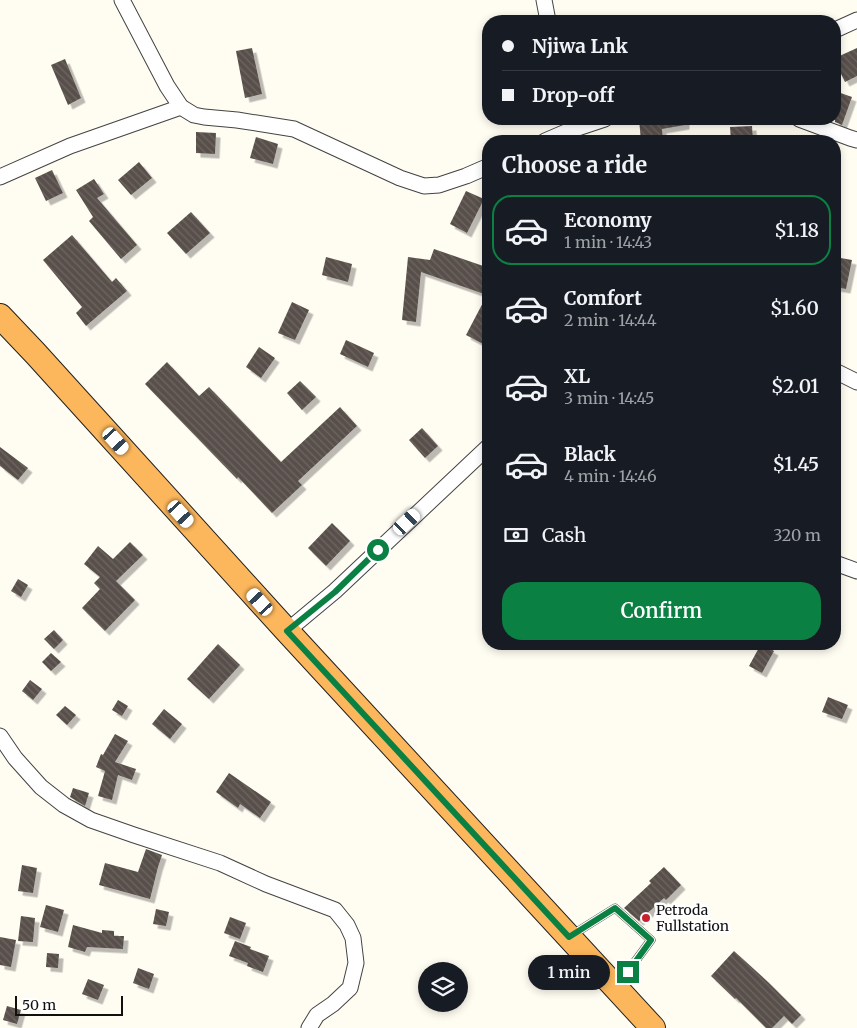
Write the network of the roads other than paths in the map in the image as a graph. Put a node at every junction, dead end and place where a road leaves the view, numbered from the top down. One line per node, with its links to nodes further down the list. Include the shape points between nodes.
1 (122, 0): 6 (street)
2 (544, 0): 3 (street)
3 (547, 15)
4 (857, 20): 5 (street)
5 (841, 27)
6 (181, 107): 11 (street, via 204,117 294,129 424,186 439,185); 12 (street, via 70,146)
7 (586, 125): 9 (street)
8 (816, 125): 10 (street)
9 (566, 131)
10 (857, 140)
11 (482, 169)
12 (0, 176)
13 (0, 316): 19 (highway)
14 (841, 374): 15 (street)
15 (857, 382)
16 (482, 453): 19 (street, via 335,592)
17 (841, 565): 18 (street)
18 (857, 571)
19 (287, 631): 21 (highway)
20 (0, 736): 23 (street, via 14,758 41,787 91,820 220,863 335,910 353,938 356,963 350,988 317,1014)
21 (569, 937): 22 (highway); 22 (lane, via 615,908 651,940)
22 (616, 988): 24 (highway)
23 (309, 1028)
24 (653, 1028)

